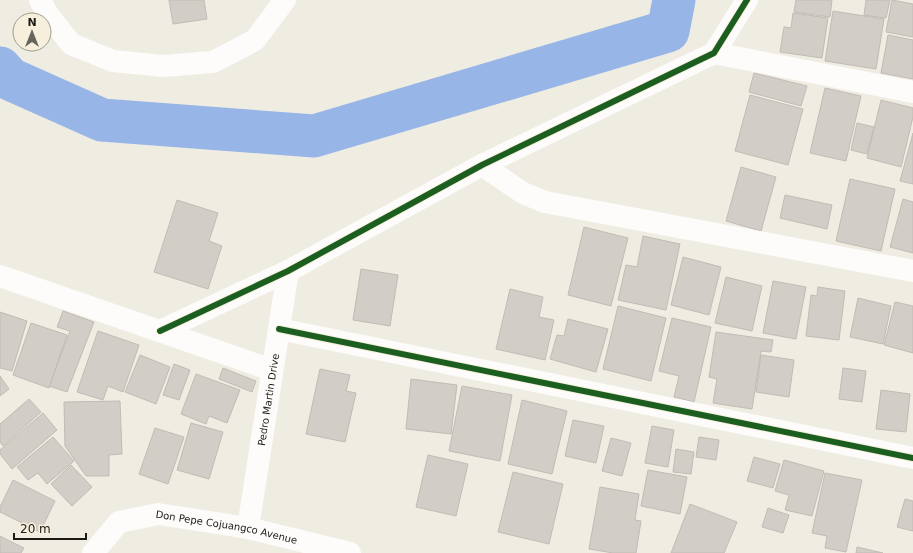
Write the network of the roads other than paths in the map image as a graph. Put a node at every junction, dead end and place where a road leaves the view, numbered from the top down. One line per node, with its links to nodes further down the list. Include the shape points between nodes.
1 (40, 0): 2 (street, via 72,44 113,61 163,66 213,62 255,40)
2 (285, 0)
3 (747, 0): 4 (street)
4 (714, 53): 5 (street); 6 (street)
5 (913, 92)
6 (482, 165): 7 (street); 8 (street, via 523,193 545,202)
7 (288, 271): 10 (street, Pedro Martin Drive); 11 (street)
8 (913, 271)
9 (0, 276): 11 (street)
10 (279, 329): 12 (street, Pedro Martin Drive); 13 (street)
11 (160, 332): 12 (street)
12 (272, 370): 14 (street, Pedro Martin Drive)
13 (913, 458)
14 (248, 528): 15 (street, Don Pepe Cojuangco Avenue, via 158,514 119,522); 16 (street, Don Pepe Cojuangco Avenue)
15 (93, 553)
16 (350, 553)

